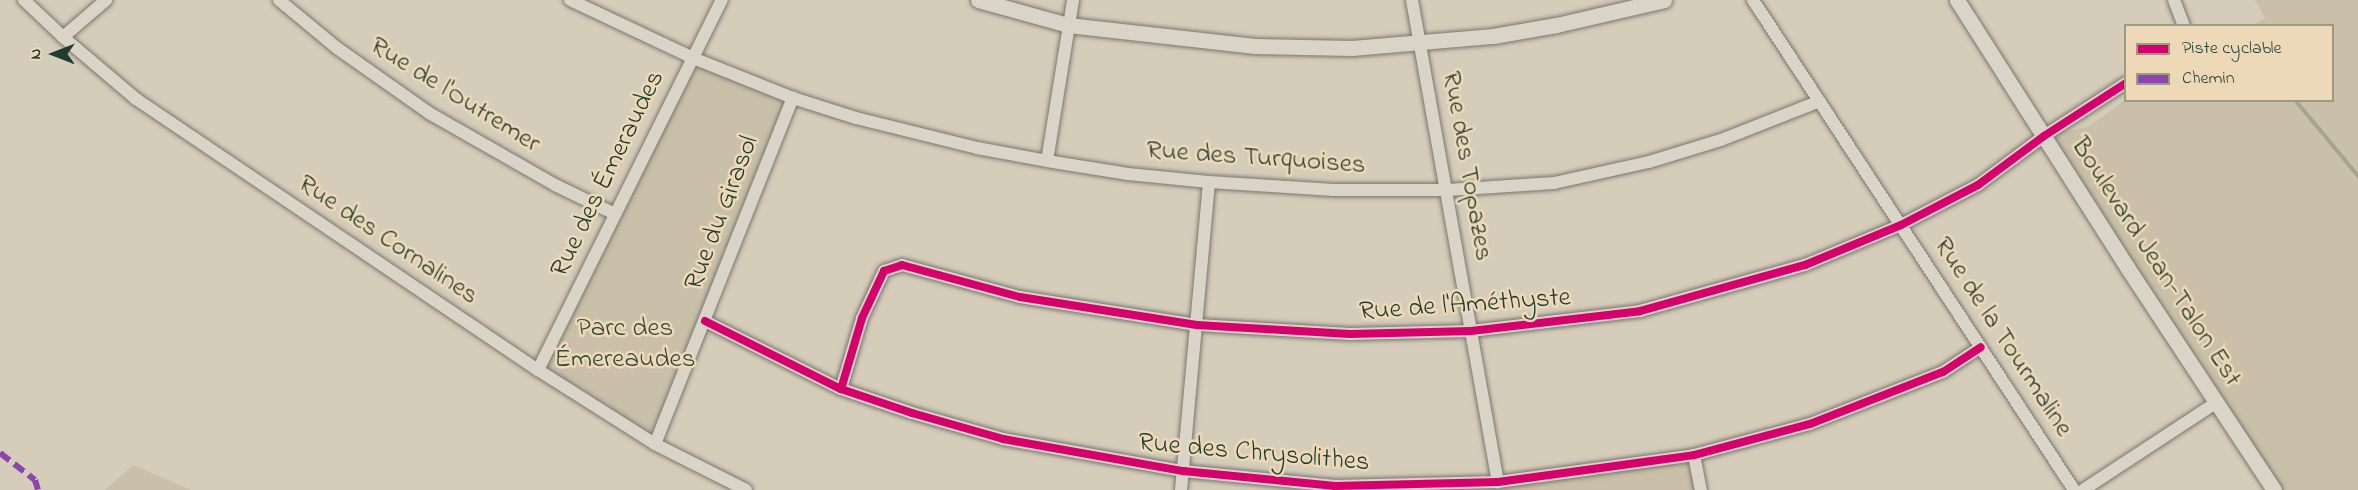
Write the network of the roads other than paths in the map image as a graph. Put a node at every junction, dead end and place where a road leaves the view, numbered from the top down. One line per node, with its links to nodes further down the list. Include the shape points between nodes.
1 (24, 0): 15 (street, Rue des Cornalines)
2 (106, 0): 15 (street)
3 (279, 0): 25 (street, Rue de l'Outremer, via 337,48 429,113 555,185)
4 (570, 0): 17 (street, Rue des Turquoises)
5 (722, 0): 17 (street, Rue des Émeraudes)
6 (978, 0): 14 (street)
7 (1073, 0): 14 (street)
8 (1412, 0): 16 (street, Rue des Topazes)
9 (1664, 0): 16 (street, via 1556,26)
10 (1753, 0): 20 (street, Rue de la Tourmaline)
11 (1957, 0): 21 (street, Boulevard Jean-Talon Est)
12 (2174, 0): 13 (street)
13 (2183, 24)
14 (1068, 25): 16 (street, via 1255,46 1352,48); 22 (street)
15 (63, 37): 31 (street, Rue des Cornalines, via 136,99)
16 (1420, 44): 24 (street, Rue des Topazes)
17 (693, 58): 19 (street, Rue des Turquoises); 25 (street, Rue des Émeraudes)
18 (2124, 84): 21 (street, Rue de l'Améthyste)
19 (793, 98): 22 (street, Rue des Turquoises, via 917,135); 27 (street, Rue du Girasol)
20 (1820, 101): 24 (street, Rue des Turquoises, via 1721,140 1649,162 1554,183); 26 (street, Rue de la Tourmaline)
21 (2044, 136): 26 (street, Rue de l'Améthyste, via 1978,185); 33 (street, Boulevard Jean-Talon Est)
22 (1047, 161): 23 (street, Rue des Turquoises)
23 (1209, 182): 24 (street, Rue des Turquoises, via 1334,190); 28 (street)
24 (1448, 190): 29 (street, Rue des Topazes)
25 (615, 214): 31 (street, Rue des Émeraudes)
26 (1901, 225): 29 (street, Rue de l'Améthyste, via 1804,265 1640,311); 30 (street, Rue de la Tourmaline)
27 (705, 321): 32 (street, Rue des Chrysolithes); 34 (street, Rue du Girasol)
28 (1197, 325): 29 (street, Rue de l'Améthyste, via 1350,334); 32 (street, Rue de l'Améthyste, via 1020,297 902,265 884,271 862,318); 36 (street)
29 (1471, 331): 37 (street, Rue des Topazes)
30 (1981, 347): 35 (street, Rue des Chrysolithes, via 1943,372 1810,424); 42 (street, Rue de la Tourmaline)
31 (538, 370): 34 (street, Rue des Cornalines)
32 (841, 389): 36 (street, Rue des Chrysolithes, via 1003,439)
33 (2217, 402): 43 (street); 44 (street, Boulevard Jean-Talon Est)
34 (655, 444): 39 (street, Rue des Cornalines)
35 (1694, 455): 37 (street, Rue des Chrysolithes); 41 (street)
36 (1183, 471): 38 (street, Rue des Chrysolithes); 40 (street)
37 (1498, 482): 38 (street, Rue des Chrysolithes)
38 (1335, 488)
39 (746, 490)
40 (1181, 490)
41 (1701, 490)
42 (2074, 490)
43 (2083, 490)
44 (2274, 490)

